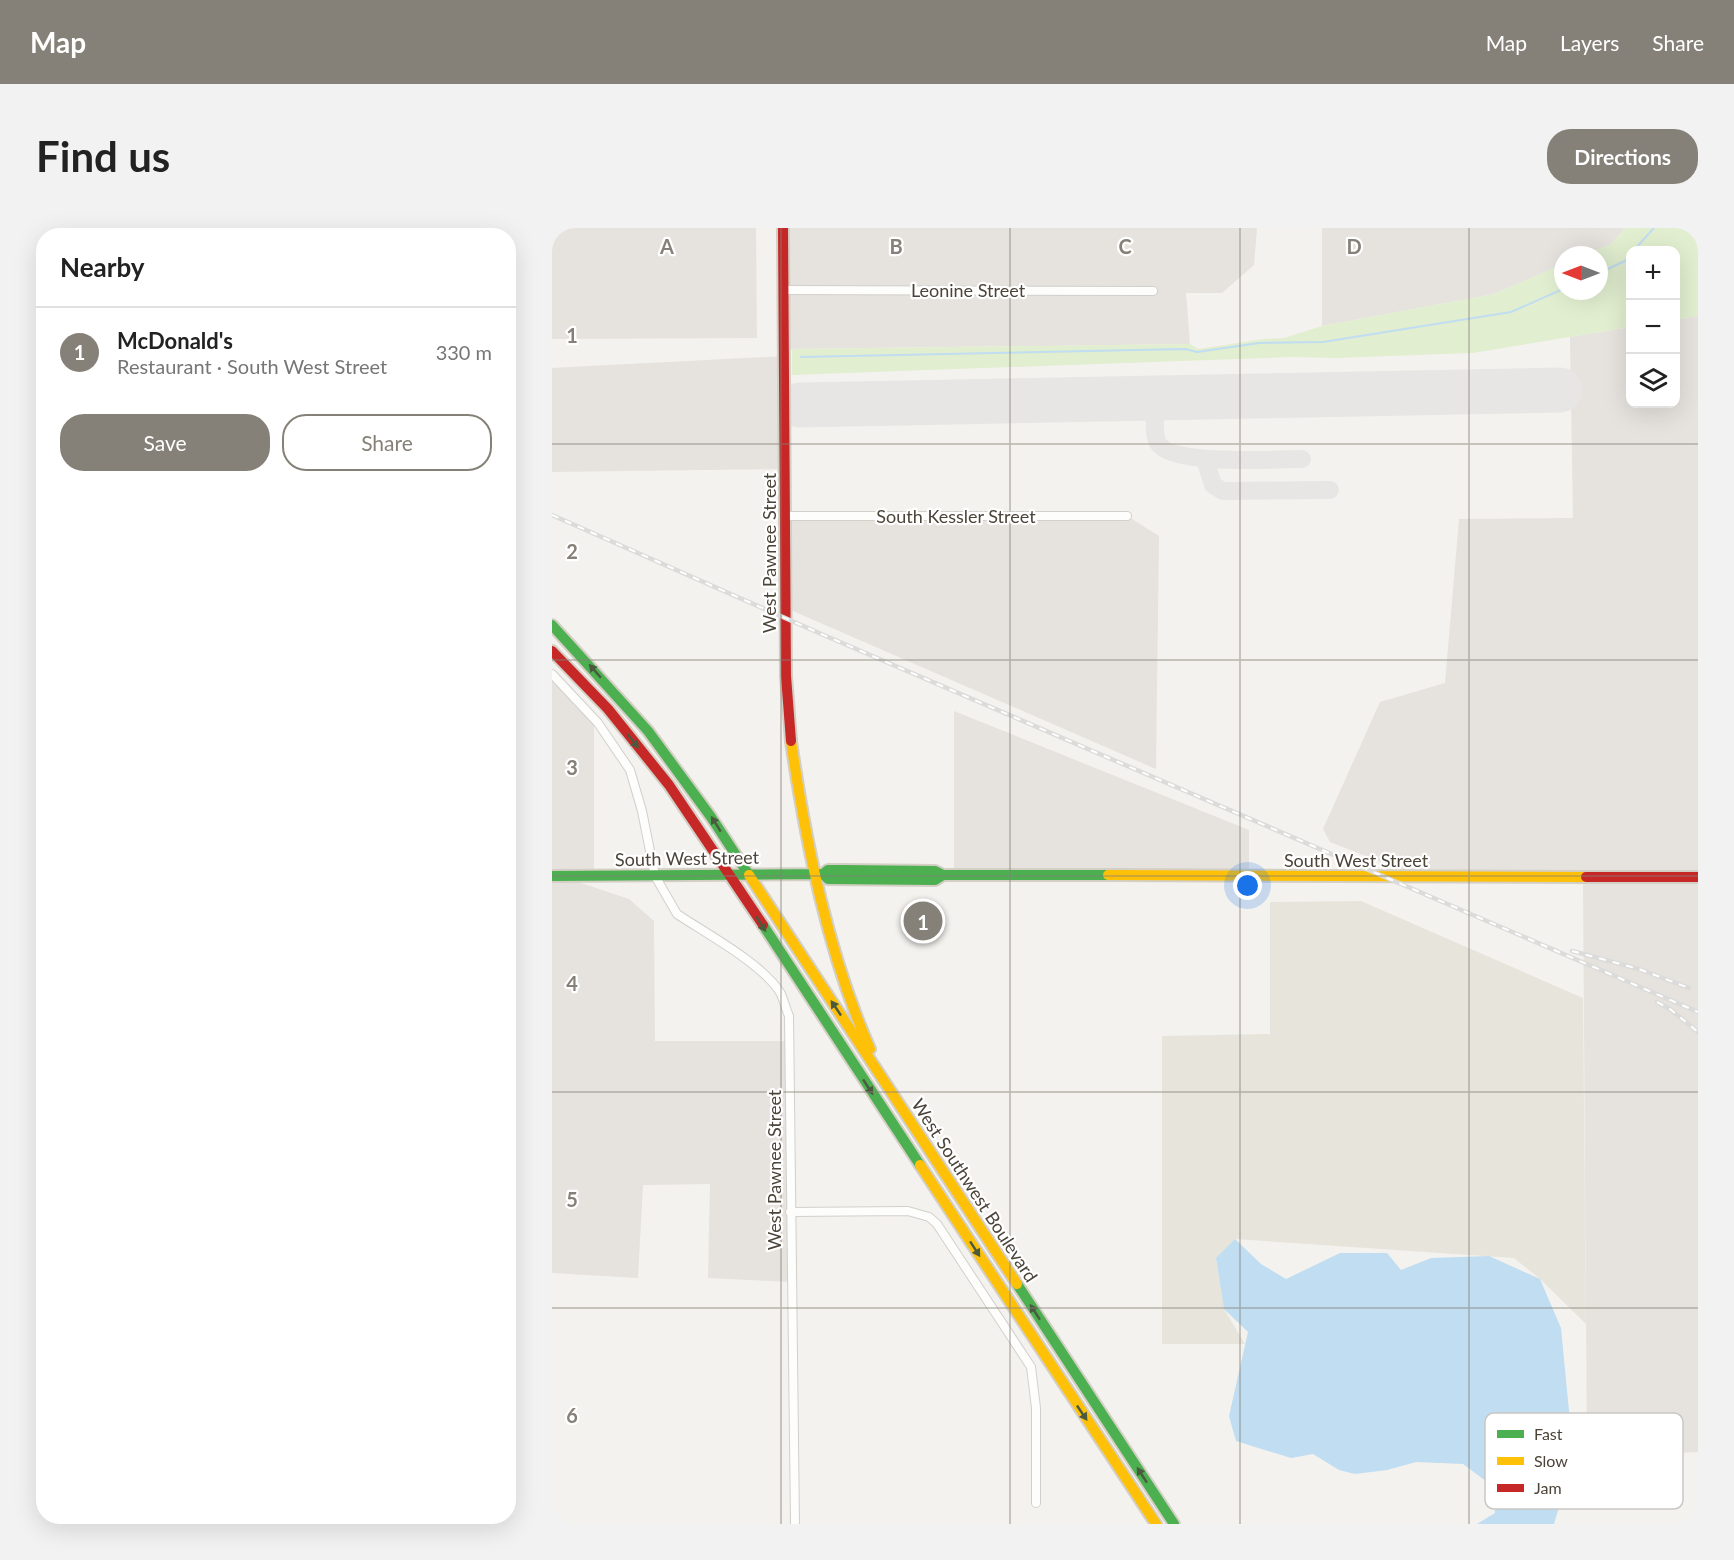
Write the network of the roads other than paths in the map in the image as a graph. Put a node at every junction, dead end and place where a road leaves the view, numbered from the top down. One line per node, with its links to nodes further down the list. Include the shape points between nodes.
1 (783, 228): 2 (main road, West Pawnee Street)
2 (784, 290): 3 (street, Leonine Street); 4 (main road, West Pawnee Street)
3 (1153, 291)
4 (785, 516): 5 (street, South Kessler Street); 11 (main road, West Pawnee Street, via 788,727 793,765)
5 (1128, 516)
6 (552, 625): 10 (main road, West Southwest Boulevard, one-way to 6, via 648,731)
7 (552, 651): 9 (main road, West Southwest Boulevard, one-way to 9, via 608,709 669,785)
8 (552, 674): 13 (street, West Pawnee Street, via 598,723 630,770)
9 (729, 874): 10 (main road, South West Street); 13 (main road, South West Street); 19 (main road, West Southwest Boulevard, one-way to 19)
10 (747, 874): 11 (main road, South West Street); 15 (main road, West Southwest Boulevard, one-way to 10)
11 (820, 874): 14 (main road, South West Street, via 842,870 943,875); 15 (main road, West Pawnee Street, via 831,944 854,1014)
12 (552, 876): 13 (main road, South West Street)
13 (655, 876): 16 (street, West Pawnee Street, via 677,914 746,960 781,994 789,1016)
14 (1698, 877)
15 (885, 1082): 20 (main road, West Southwest Boulevard, one-way to 15)
16 (790, 1212): 17 (street, via 903,1211 929,1216 937,1224 1031,1367 1036,1408); 18 (street, West Pawnee Street)
17 (1036, 1503)
18 (795, 1524)
19 (1156, 1524)
20 (1174, 1524)

